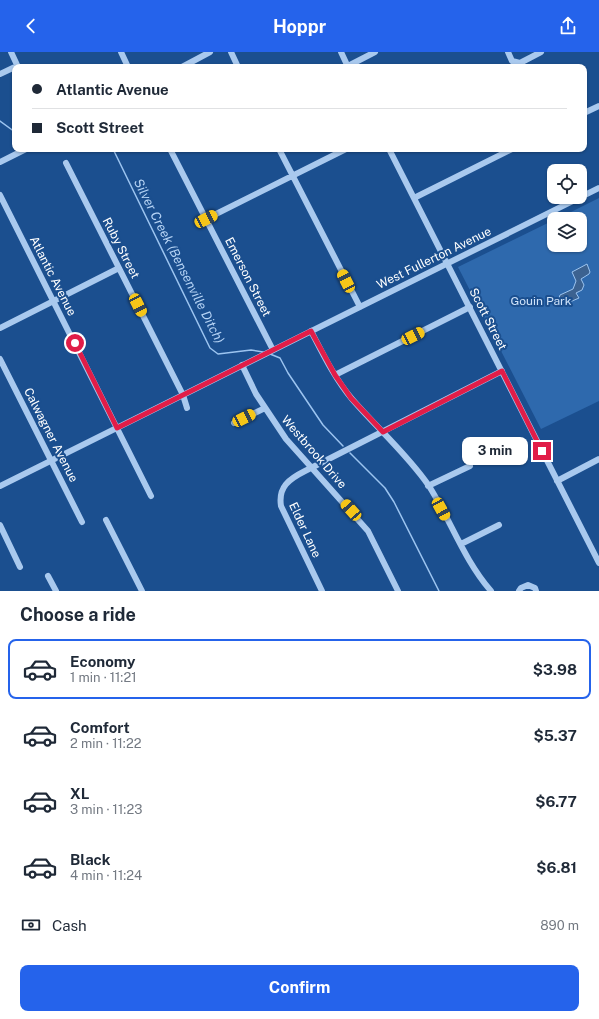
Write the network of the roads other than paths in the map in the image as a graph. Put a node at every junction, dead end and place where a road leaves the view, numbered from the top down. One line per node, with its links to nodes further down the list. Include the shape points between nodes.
1 (11, 52): 9 (street)
2 (121, 52): 10 (street)
3 (210, 52): 11 (street)
4 (231, 52): 12 (street)
5 (341, 52): 13 (street)
6 (375, 52): 14 (street)
7 (508, 52): 8 (street, via 512,61 520,63)
8 (541, 52)
9 (17, 64)
10 (127, 64)
11 (188, 64)
12 (237, 64)
13 (347, 64)
14 (352, 64)
15 (12, 69): 16 (street)
16 (0, 74)
17 (599, 106): 18 (street)
18 (587, 112)
19 (19, 152): 25 (street)
20 (172, 152): 31 (street, Emerson Street)
21 (280, 152): 27 (street)
22 (340, 152): 27 (street)
23 (391, 152): 30 (street, Scott Street)
24 (506, 152): 30 (street)
25 (0, 162)
26 (66, 164): 33 (street, Ruby Street)
27 (292, 176): 31 (street); 35 (street)
28 (599, 188): 32 (street, West Fullerton Avenue)
29 (0, 195): 34 (street, Atlantic Avenue)
30 (414, 198): 32 (street, Scott Street)
31 (206, 219): 39 (street, Emerson Street)
32 (448, 264): 35 (street, West Fullerton Avenue); 36 (street, Scott Street)
33 (119, 268): 34 (street); 44 (street, Ruby Street)
34 (54, 301): 37 (street); 48 (street, Atlantic Avenue)
35 (360, 307): 38 (street, West Fullerton Avenue)
36 (470, 307): 42 (street, Scott Street); 43 (street)
37 (0, 328)
38 (311, 331): 39 (street, West Fullerton Avenue); 43 (street)
39 (272, 350): 41 (street, West Fullerton Avenue)
40 (0, 359): 51 (street, Calwagner Avenue)
41 (242, 365): 44 (street, West Fullerton Avenue); 46 (street, Westbrook Drive)
42 (502, 371): 49 (street, Elder Lane); 54 (street, Scott Street)
43 (335, 375): 49 (street, via 351,398)
44 (183, 395): 45 (street, Ruby Street); 48 (street, West Fullerton Avenue)
45 (187, 408)
46 (265, 408): 47 (street); 53 (street, Westbrook Drive, via 286,439)
47 (234, 423)
48 (117, 428): 51 (street, West Fullerton Avenue); 57 (street, Atlantic Avenue)
49 (383, 432): 53 (street, Elder Lane); 56 (street)
50 (599, 459): 54 (street)
51 (51, 460): 55 (street, West Fullerton Avenue); 59 (street, Calwagner Avenue)
52 (470, 466): 56 (street)
53 (312, 467): 69 (street, Elder Lane, via 285,484 280,502 284,516); 70 (street, Westbrook Drive, via 368,531)
54 (557, 481): 63 (street, Scott Street)
55 (0, 486)
56 (428, 486): 62 (street)
57 (151, 496)
58 (106, 520): 68 (street)
59 (82, 522)
60 (499, 525): 62 (street)
61 (0, 526): 65 (street)
62 (461, 544): 71 (street, via 477,574)
63 (596, 550): 64 (street, Scott Street)
64 (599, 563)
65 (20, 567)
66 (48, 576): 67 (street)
67 (56, 591)
68 (142, 591)
69 (322, 591)
70 (398, 591)
71 (491, 591)
72 (519, 591): 73 (street, via 528,585)
73 (536, 591)

